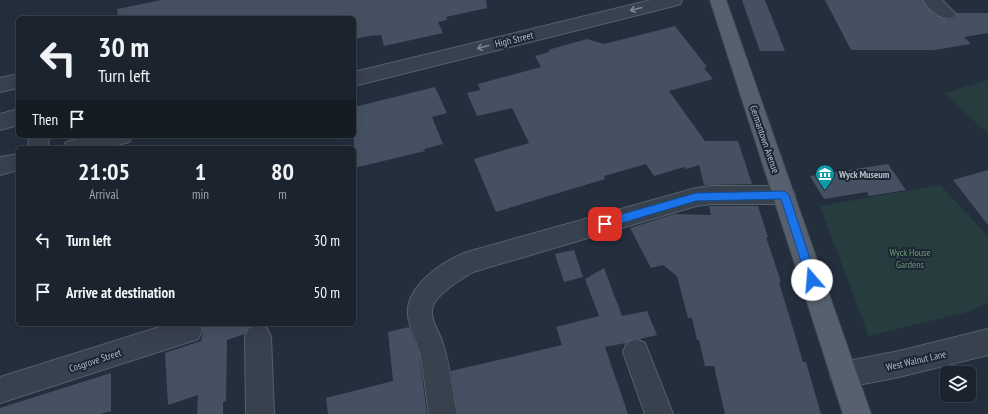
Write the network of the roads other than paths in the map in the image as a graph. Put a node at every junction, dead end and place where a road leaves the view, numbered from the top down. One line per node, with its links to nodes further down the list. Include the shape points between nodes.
1 (674, 0): 5 (street, High Street, one-way to 5)
2 (718, 0): 14 (main road, Germantown Avenue)
3 (931, 0): 4 (street)
4 (947, 14)
5 (356, 79)
6 (16, 81): 7 (street)
7 (0, 85)
8 (16, 118): 9 (street)
9 (0, 122)
10 (114, 138): 11 (street)
11 (81, 146)
12 (16, 162): 13 (street)
13 (0, 166)
14 (784, 195): 19 (main road, Germantown Avenue); 22 (street, via 696,197 467,263 454,270 429,292 422,303 420,314 431,347)
15 (189, 330): 20 (street, Cosgrove Street)
16 (258, 337): 21 (street)
17 (988, 342): 19 (street, West Walnut Lane)
18 (636, 352): 23 (street)
19 (843, 375): 24 (main road, Germantown Avenue)
20 (0, 390)
21 (260, 414)
22 (443, 414)
23 (659, 414)
24 (857, 414)

